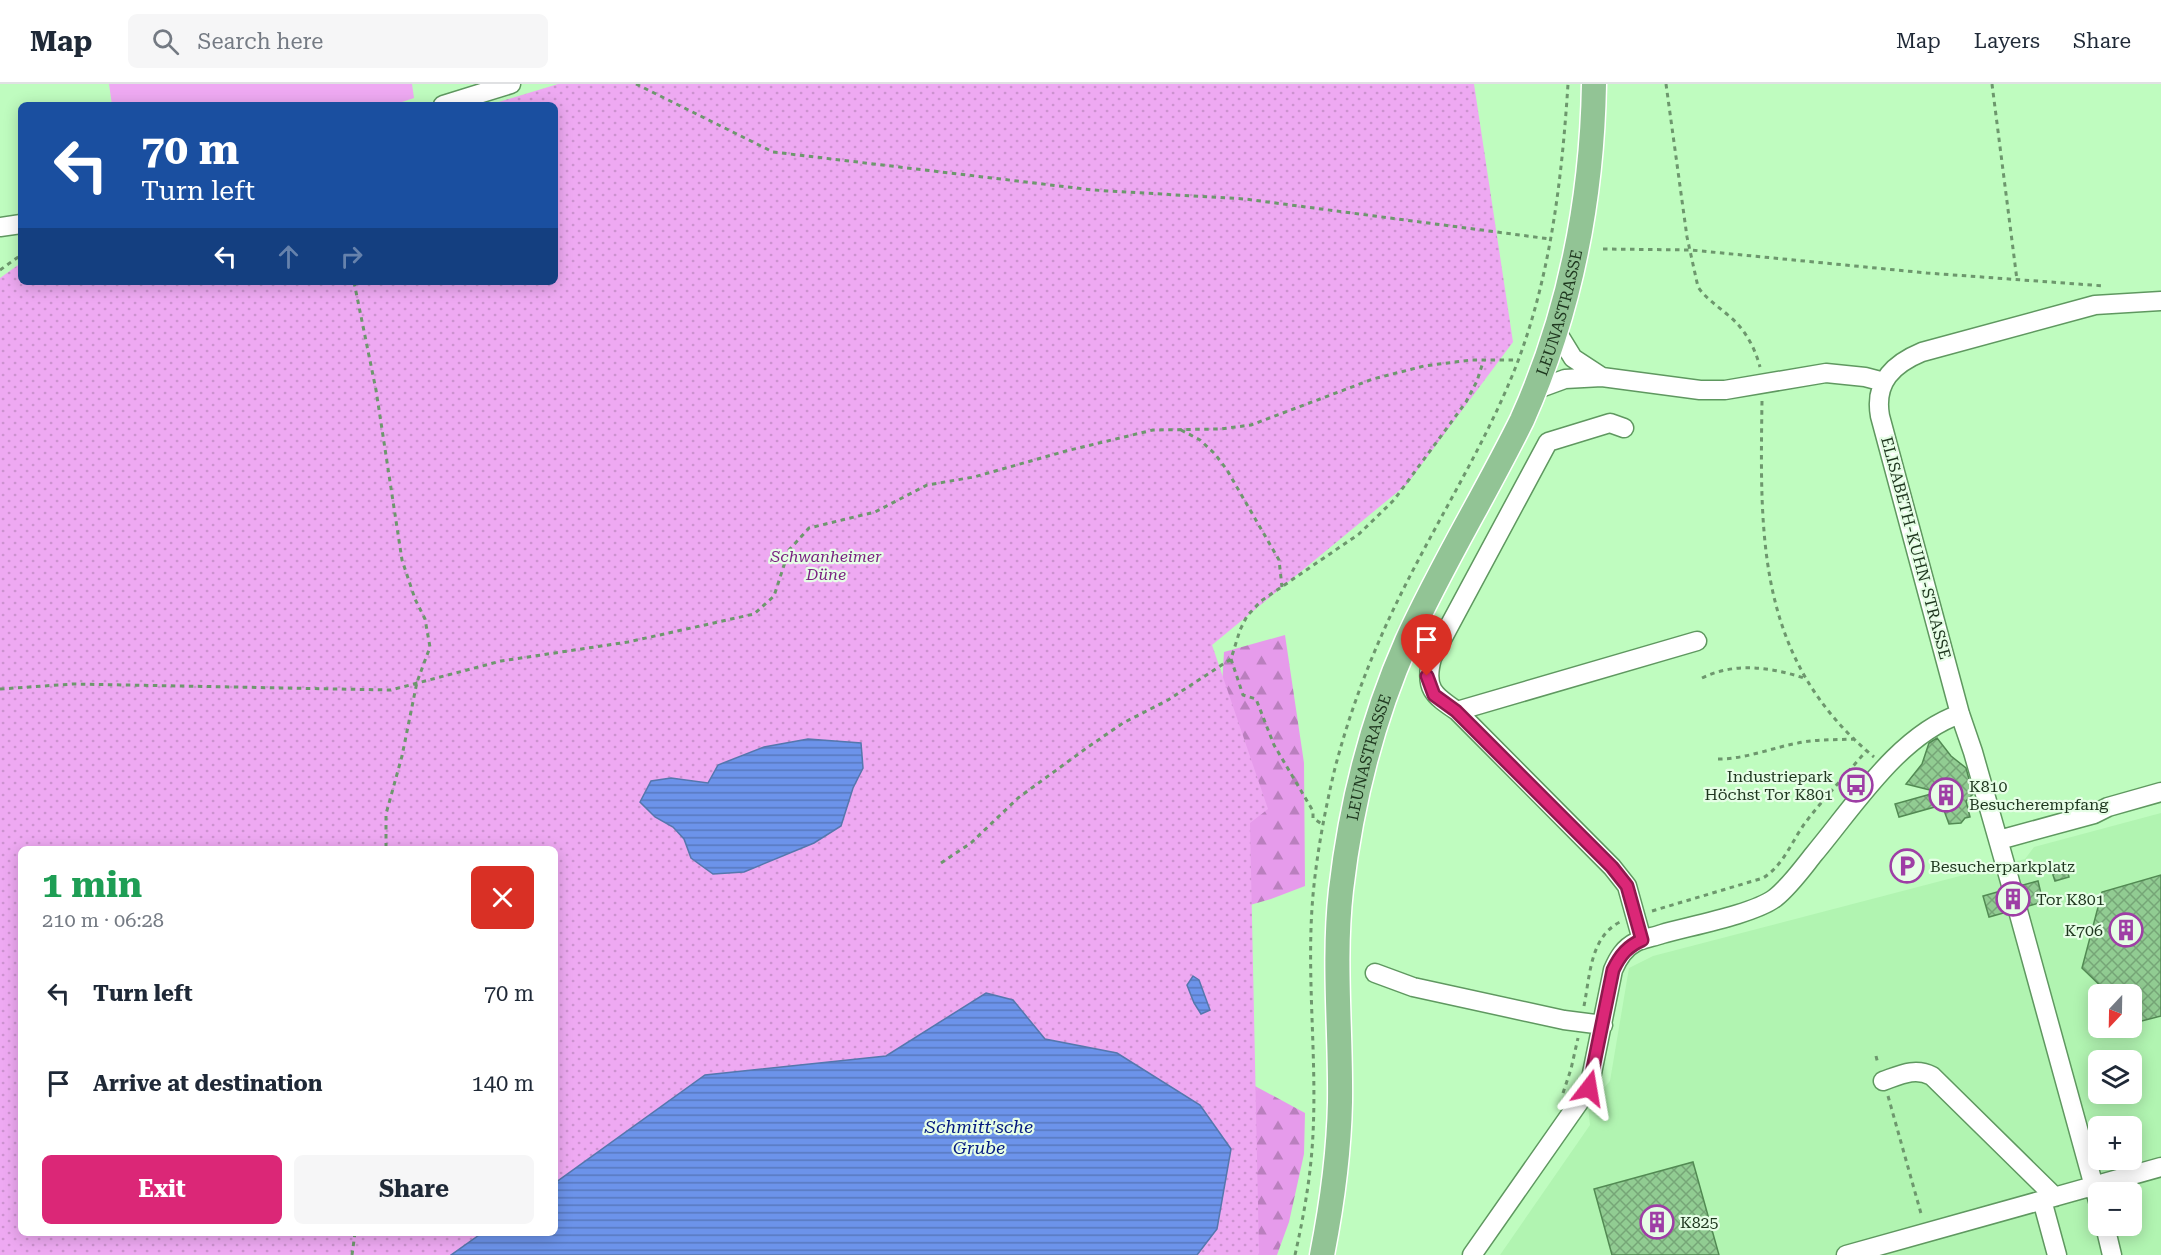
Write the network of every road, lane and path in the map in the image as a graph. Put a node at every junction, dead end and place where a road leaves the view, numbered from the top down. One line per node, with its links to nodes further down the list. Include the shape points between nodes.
1 (512, 84): 6 (street)
2 (636, 84): 9 (path, via 773,152 1094,190 1245,199)
3 (1594, 84): 18 (main road, LEUNASTRASSE, via 1587,191 1577,256)
4 (1666, 84): 11 (path)
5 (1992, 84): 14 (path)
6 (453, 102)
7 (18, 224): 8 (street)
8 (0, 227)
9 (1550, 239)
10 (1604, 249): 11 (path)
11 (1691, 250): 14 (path); 23 (path, via 1698,287 1731,317 1754,347)
12 (18, 257): 13 (path)
13 (0, 270)
14 (2017, 280): 16 (path)
15 (355, 285): 32 (path, via 376,390 402,561 425,619 430,647)
16 (2105, 286)
17 (2161, 301): 22 (street, via 2095,305 1941,346 1906,358)
18 (1557, 332): 21 (street, via 1573,358); 24 (main road, LEUNASTRASSE)
19 (1484, 359): 20 (path); 26 (path, via 1424,366 1373,379 1251,425); 27 (path, via 1466,402 1394,500 1359,534)
20 (1518, 360)
21 (1602, 377): 23 (street, via 1701,390); 24 (street, via 1565,379)
22 (1884, 382): 23 (street, via 1826,373); 35 (street, ELISABETH-KUHN-STRASSE, via 1880,416)
23 (1762, 384): 31 (path, via 1761,489 1766,557 1788,645)
24 (1536, 390): 59 (main road, LEUNASTRASSE, via 1408,640 1360,780 1338,928 1339,1125 1336,1173)
25 (1624, 428): 34 (street, via 1610,423 1548,442 1432,658 1427,676 1434,695)
26 (1180, 429): 27 (path, via 1200,440 1227,471 1279,560); 32 (path, via 1153,430 974,477 927,485 875,512 809,528 789,550 774,596 754,614 628,642 501,661)
27 (1282, 587): 29 (path, via 1247,616)
28 (1697, 641): 34 (street)
29 (1231, 659): 39 (path, via 1244,695 1256,699 1274,745 1313,811 1313,818); 42 (path, via 1078,754 1018,798 971,843)
30 (1702, 678): 31 (path, via 1716,671 1746,667 1782,671)
31 (1805, 679): 36 (path)
32 (417, 682): 33 (path, via 392,690 73,684); 41 (path, via 386,814)
33 (0, 689)
34 (1456, 711): 43 (street, via 1612,867 1627,886)
35 (1960, 714): 40 (street, ELISABETH-KUHN-STRASSE); 44 (street, via 1941,721 1908,743 1790,884 1773,899 1755,908)
36 (1855, 739): 37 (path, via 1818,740 1736,759); 43 (path, via 1866,751 1804,824 1769,874)
37 (1718, 759)
38 (2161, 792): 40 (street)
39 (1323, 825)
40 (1999, 840): 51 (street, ELISABETH-KUHN-STRASSE)
41 (386, 846)
42 (941, 863)
43 (1636, 916): 44 (street); 46 (path, via 1615,925 1599,941)
44 (1642, 940): 47 (street, via 1618,958)
45 (1376, 973): 46 (street, via 1413,987)
46 (1581, 1022): 47 (street)
47 (1603, 1025): 60 (street, via 1589,1088)
48 (1876, 1056): 49 (path)
49 (1883, 1081): 54 (street, via 1915,1071 1932,1076); 55 (path)
50 (2161, 1167): 52 (street)
51 (2094, 1182)
52 (2124, 1182)
53 (2088, 1194): 54 (street)
54 (2048, 1198): 55 (street); 62 (street)
55 (1926, 1233): 61 (street)
56 (355, 1236): 58 (path)
57 (2107, 1236): 63 (street)
58 (352, 1255)
59 (1322, 1255)
60 (1472, 1255)
61 (1845, 1255)
62 (2057, 1255)
63 (2112, 1255)

